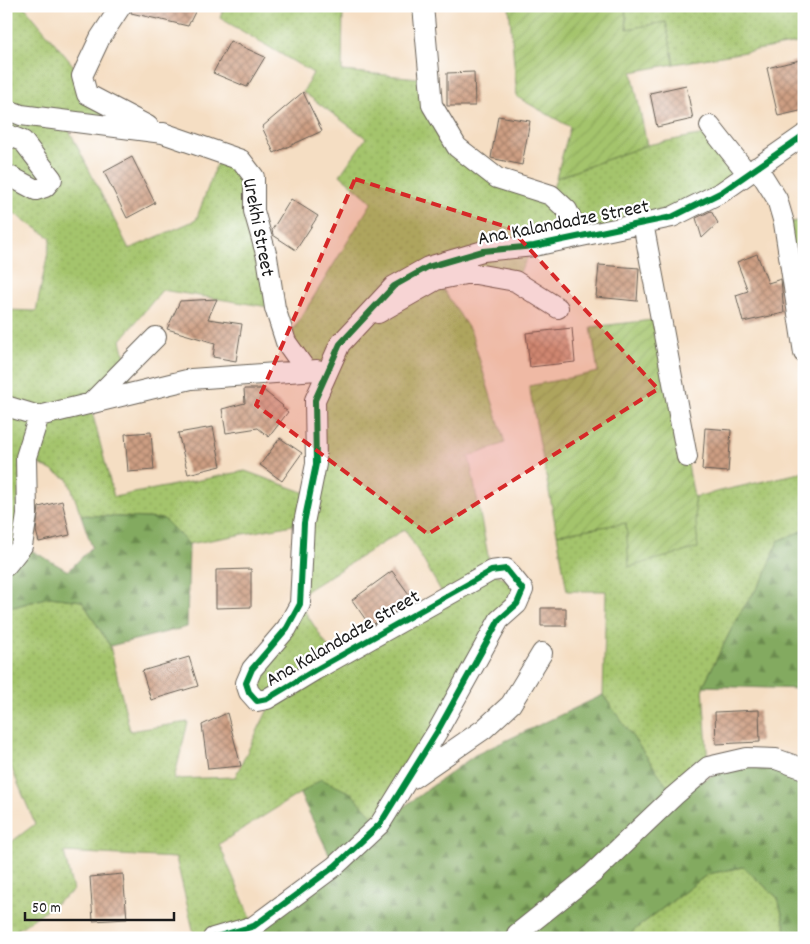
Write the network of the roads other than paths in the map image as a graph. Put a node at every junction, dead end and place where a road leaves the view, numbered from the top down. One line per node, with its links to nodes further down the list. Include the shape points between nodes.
1 (121, 6): 6 (street, Urekhi Street, via 100,38 82,76 86,94)
2 (423, 6): 11 (street, via 432,105 457,147 497,178 551,195 567,210)
3 (6, 109): 6 (street, Urekhi Street, via 21,115)
4 (710, 126): 8 (street)
5 (6, 134): 9 (street, via 23,141 52,179 46,187 36,190)
6 (163, 134): 17 (street, Urekhi Street, via 241,160 254,176 254,212 267,257 275,308 286,342)
7 (804, 135): 8 (street, Ana Kalandadze Street)
8 (753, 170): 10 (street, Ana Kalandadze Street, via 722,192 672,217); 15 (street, via 777,199 784,223)
9 (6, 174)
10 (643, 223): 11 (street, Ana Kalandadze Street); 21 (street)
11 (580, 236): 13 (street, Ana Kalandadze Street, via 483,252 428,267 394,286)
12 (558, 308): 13 (street, via 516,282 470,273 436,280)
13 (356, 328): 16 (street, Ana Kalandadze Street, via 340,344)
14 (156, 336): 18 (street)
15 (804, 353)
16 (329, 369): 17 (street); 25 (street, Ana Kalandadze Street, via 315,400 316,464 304,523 300,604 287,628 252,669 246,683 249,692 257,701 267,699 491,571 506,569 523,590 517,604 499,620)
17 (306, 370): 18 (street, via 191,379)
18 (90, 404): 20 (street)
19 (6, 406): 20 (street)
20 (39, 416): 22 (street, via 26,457 27,515 22,546)
21 (686, 457)
22 (6, 566)
23 (542, 653): 25 (street, via 511,704 484,729)
24 (804, 769): 26 (street, via 776,759 747,758 708,767 592,874)
25 (405, 784): 27 (street, Ana Kalandadze Street, via 380,824 335,866 254,926)
26 (517, 934)
27 (213, 938)

